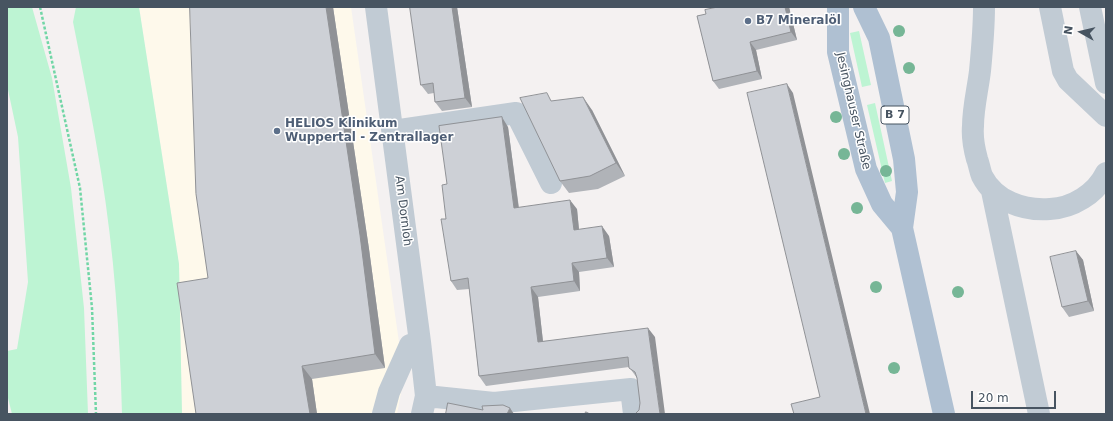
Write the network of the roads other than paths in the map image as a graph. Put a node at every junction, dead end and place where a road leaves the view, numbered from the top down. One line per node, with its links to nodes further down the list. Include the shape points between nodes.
1 (376, 7): 9 (street, Am Dornloh)
2 (838, 7): 13 (main road, Jesinghauser Straße / B 7, via 838,52 866,170 882,204)
3 (864, 7): 13 (main road, Jesinghauser Straße / B 7, via 879,38 904,159 907,192)
4 (984, 7): 12 (street, via 973,125 974,148 982,176)
5 (1050, 7): 8 (street, via 1063,71 1068,80)
6 (1090, 7): 7 (street)
7 (1106, 83)
8 (1106, 116)
9 (393, 131): 11 (street, via 516,113); 14 (street, Am Dornloh)
10 (1106, 173): 12 (street, via 1101,182 1085,197 1058,209 1025,208 1008,202)
11 (551, 183)
12 (992, 191): 19 (street)
13 (902, 228): 18 (main road, Jesinghauser Straße / B 7)
14 (420, 342): 15 (street, Am Dornloh); 16 (street, via 410,345 389,392)
15 (424, 405): 17 (street, via 494,403 631,389)
16 (383, 414)
17 (634, 414)
18 (944, 414)
19 (1039, 414)

